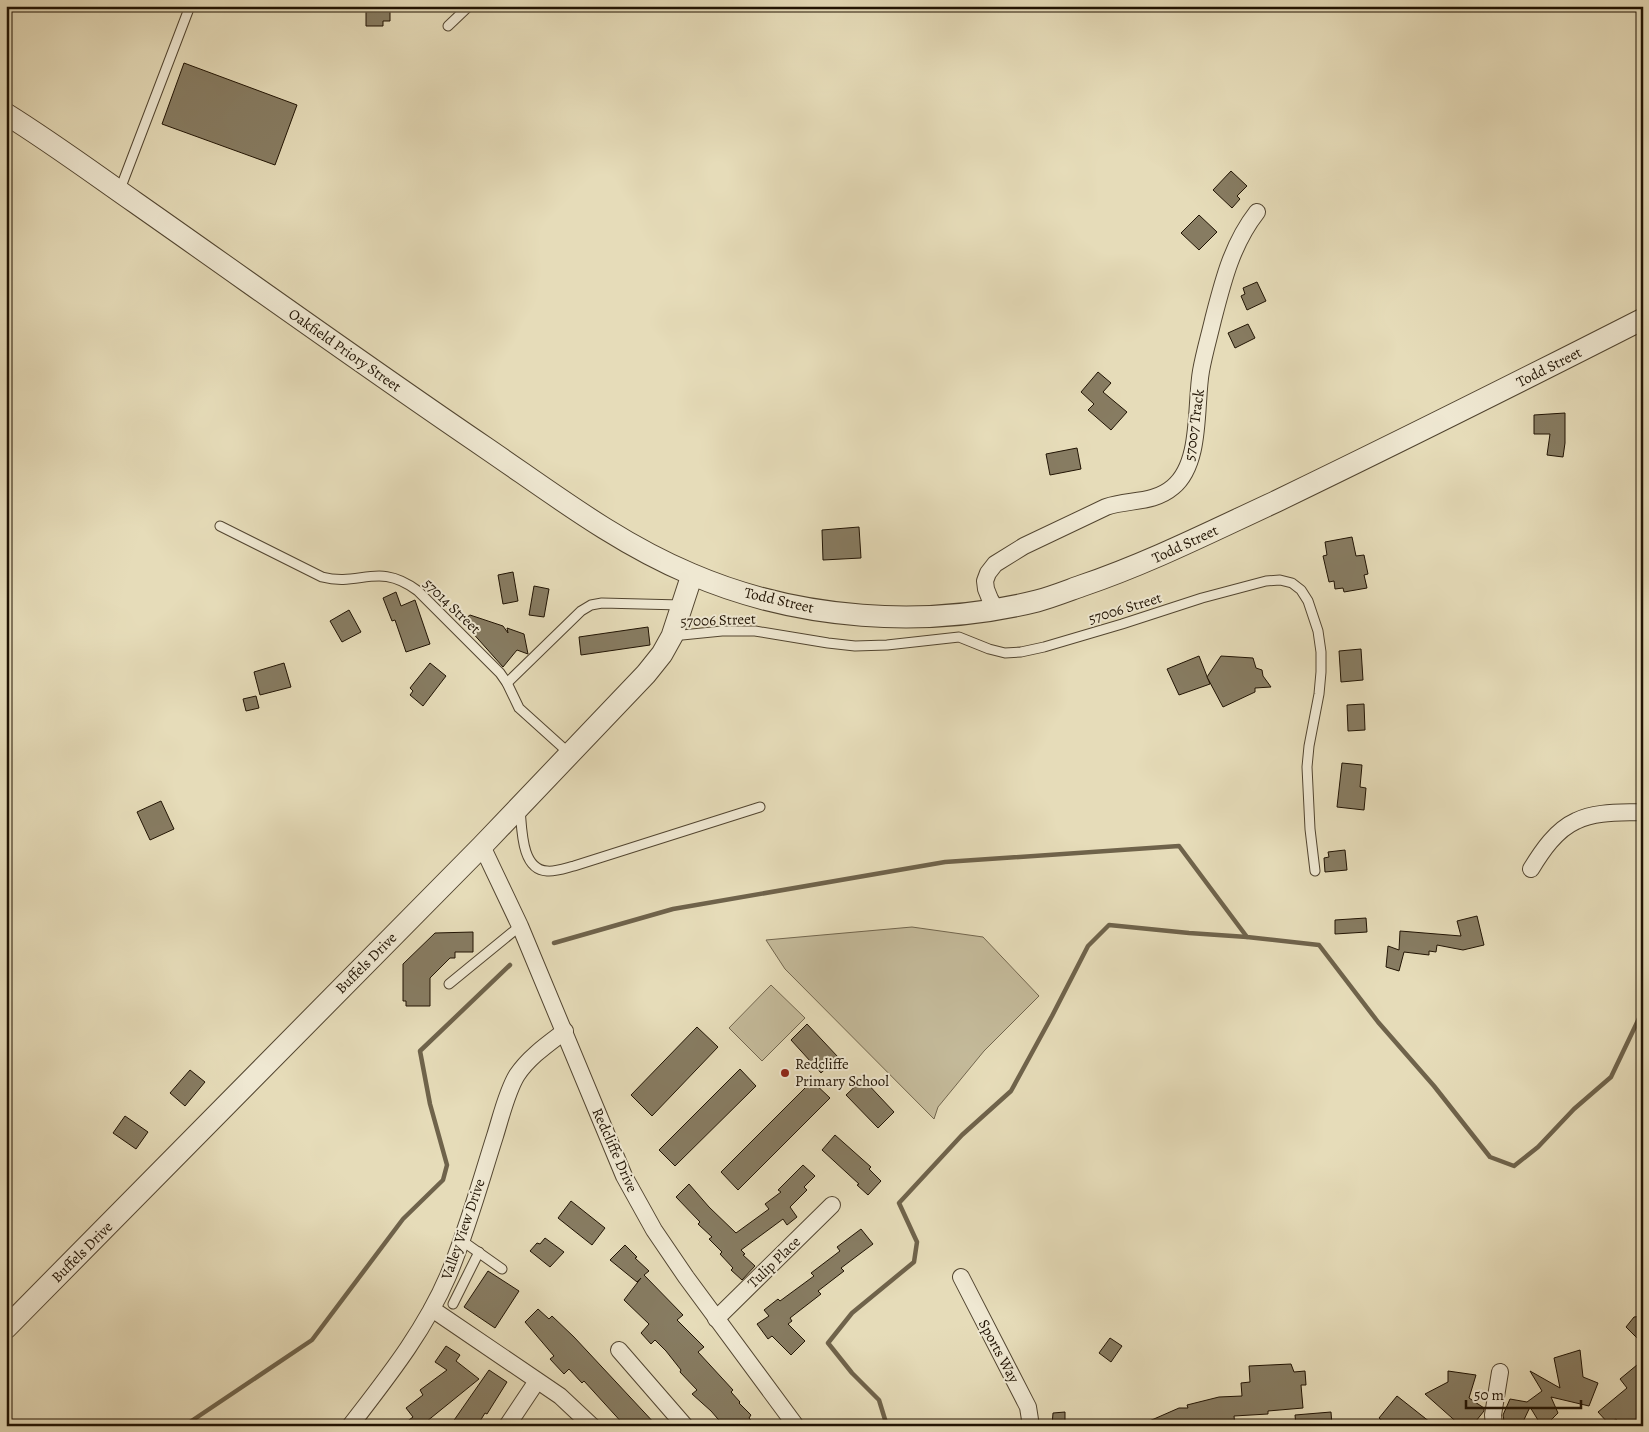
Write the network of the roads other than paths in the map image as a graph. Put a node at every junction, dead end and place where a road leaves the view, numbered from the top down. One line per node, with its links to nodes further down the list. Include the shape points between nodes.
1 (190, 6): 5 (lane)
2 (469, 6): 3 (lane)
3 (448, 26)
4 (6, 114): 5 (street, Oakfield Priory Street)
5 (119, 192): 9 (street, Oakfield Priory Street, via 600,525 642,551)
6 (1257, 212): 11 (street, 57007 Track, via 1238,241 1221,289 1201,372 1194,439 1186,472 1162,495 1106,507 1024,546 995,564 985,581)
7 (1643, 320): 11 (street, Todd Street, via 1157,558 1040,600)
8 (220, 526): 13 (lane, 57014 Street, via 322,577 333,580 379,575 408,583)
9 (692, 575): 10 (street, Buffels Drive); 11 (street, Todd Street, via 754,595 847,614 906,618)
10 (682, 606): 12 (street, Buffels Drive); 13 (lane, via 591,605)
11 (996, 609)
12 (672, 636): 14 (street, Buffels Drive, via 646,674); 20 (lane, 57006 Street, via 755,631 855,646 959,637 1005,653 1021,652 1266,581 1292,583 1308,601 1321,652 1322,672 1307,767)
13 (507, 682): 14 (lane, 57014 Street, via 520,708)
14 (570, 755): 15 (street, Buffels Drive)
15 (520, 806): 16 (lane, via 525,851 538,870 548,872); 18 (street, Buffels Drive)
16 (760, 808)
17 (1643, 812): 19 (street, via 1595,815 1576,820 1559,833)
18 (482, 846): 21 (street, Redcliffe Drive); 32 (street, Buffels Drive)
19 (1531, 869)
20 (1315, 871)
21 (520, 926): 22 (lane); 23 (street, Redcliffe Drive)
22 (449, 984)
23 (565, 1032): 25 (street, Valley View Drive, via 529,1060 516,1076); 31 (street, Redcliffe Drive, via 624,1176 654,1230)
24 (832, 1205): 31 (street, Tulip Place)
25 (462, 1240): 26 (lane); 30 (street, Valley View Drive)
26 (479, 1252): 27 (lane); 29 (lane)
27 (502, 1270)
28 (961, 1277): 41 (street, Sports Way, via 1028,1407)
29 (452, 1304)
30 (432, 1309): 35 (street); 36 (street, Valley View Drive, via 389,1376)
31 (716, 1318): 40 (street, Redcliffe Drive)
32 (6, 1328)
33 (619, 1350): 39 (street)
34 (1500, 1372): 42 (street)
35 (537, 1381): 37 (street); 38 (street, via 568,1402)
36 (350, 1426)
37 (507, 1426)
38 (592, 1426)
39 (685, 1426)
40 (796, 1426)
41 (1031, 1426)
42 (1494, 1426)

